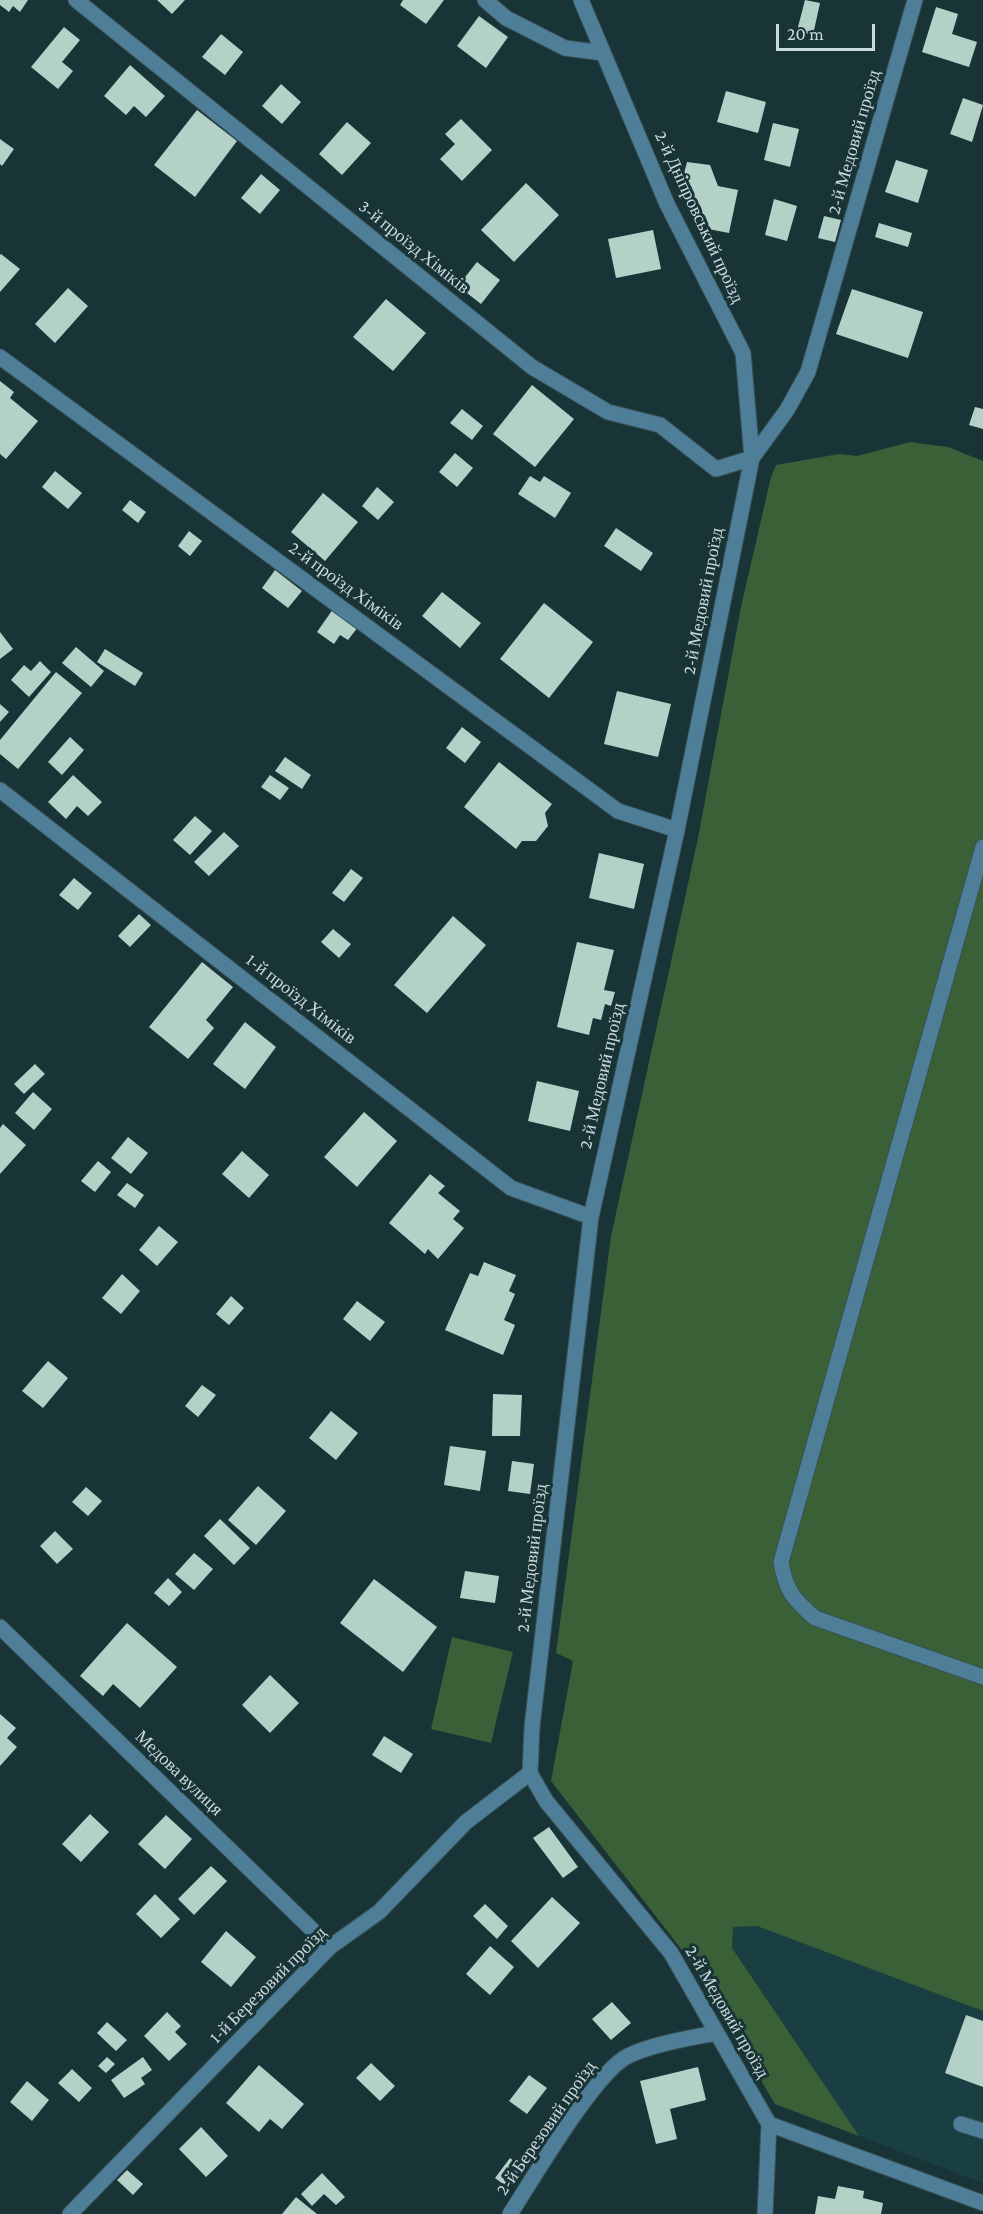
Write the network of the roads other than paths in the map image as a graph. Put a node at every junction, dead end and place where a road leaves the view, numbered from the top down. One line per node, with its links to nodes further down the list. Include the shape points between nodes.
1 (76, 0): 7 (street, 3-й проїзд Хіміків, via 532,367 609,412 660,425 716,469)
2 (485, 0): 5 (street, via 506,18 565,48)
3 (581, 0): 5 (street, 2-й Дніпровський проїзд)
4 (915, 0): 7 (street, 2-й Медовий проїзд, via 808,372 787,410)
5 (603, 53): 7 (street, 2-й Дніпровський проїзд, via 667,204 743,353)
6 (0, 357): 9 (street, 2-й проїзд Хіміків, via 618,811)
7 (752, 458): 9 (street, 2-й Медовий проїзд)
8 (0, 790): 11 (street, 1-й проїзд Хіміків, via 511,1188)
9 (677, 830): 11 (street, 2-й Медовий проїзд)
10 (983, 847): 13 (street, via 781,1562 786,1587 815,1618)
11 (591, 1216): 14 (street, 2-й Медовий проїзд)
12 (0, 1627): 15 (street, Медова вулиця)
13 (983, 1677)
14 (530, 1773): 15 (street, 1-й Березовий проїзд, via 466,1822 379,1912); 16 (street, 2-й Медовий проїзд, via 546,1801 671,1953)
15 (330, 1947): 21 (street, 1-й Березовий проїзд)
16 (717, 2033): 17 (street, 2-й Медовий проїзд); 22 (street, 2-й Березовий проїзд, via 627,2056 603,2075)
17 (769, 2124): 20 (street); 23 (street)
18 (961, 2124): 19 (street)
19 (983, 2132)
20 (983, 2203)
21 (70, 2214)
22 (510, 2214)
23 (765, 2214)

